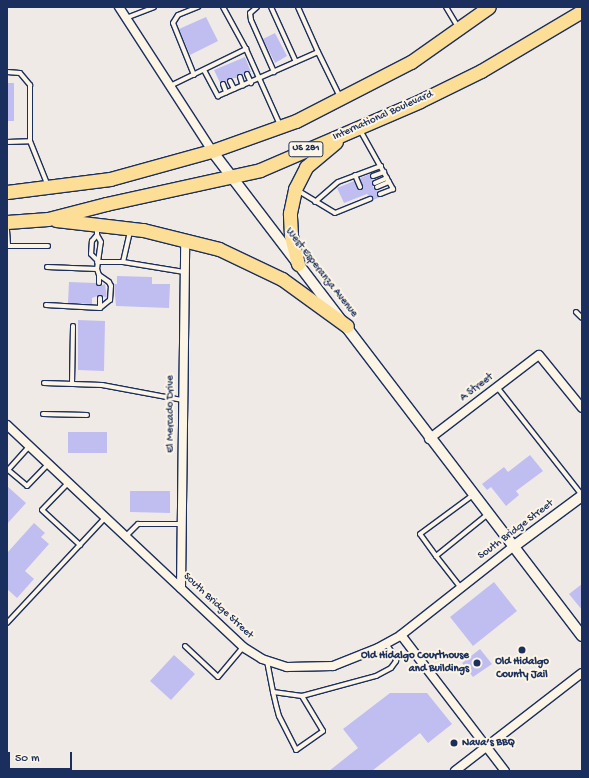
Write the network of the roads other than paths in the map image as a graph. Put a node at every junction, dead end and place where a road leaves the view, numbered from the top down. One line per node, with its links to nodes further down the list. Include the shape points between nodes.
1 (119, 7): 11 (street, West Esperanza Avenue)
2 (154, 7): 11 (lane)
3 (198, 7): 26 (lane, via 178,15 173,23)
4 (223, 7): 13 (lane)
5 (256, 7): 24 (lane, via 250,13 251,20)
6 (271, 7): 20 (lane)
7 (298, 7): 14 (lane)
8 (446, 7): 12 (lane)
9 (489, 7): 12 (main road)
10 (582, 11): 38 (main road, International Boulevard / US 281, via 481,71)
11 (126, 18): 32 (street, West Esperanza Avenue)
12 (460, 30): 36 (main road, via 411,62)
13 (246, 49): 15 (lane); 28 (lane)
14 (318, 52): 20 (lane); 36 (lane)
15 (239, 53): 16 (lane); 17 (lane)
16 (232, 56): 18 (lane); 19 (lane)
17 (241, 59)
18 (222, 61): 21 (lane); 22 (lane, via 216,67)
19 (234, 62)
20 (296, 62): 24 (lane)
21 (224, 66)
22 (204, 70): 26 (lane); 35 (lane, via 218,96)
23 (7, 72): 39 (lane, via 20,73 30,85)
24 (274, 72): 28 (lane)
25 (247, 74): 30 (lane)
26 (194, 75): 32 (lane)
27 (240, 77): 33 (lane)
28 (259, 79): 30 (lane); 37 (lane)
29 (230, 81): 34 (lane)
30 (251, 83): 33 (lane)
31 (223, 84): 35 (lane)
32 (170, 86): 41 (street, West Esperanza Avenue)
33 (243, 86): 34 (lane)
34 (234, 89): 35 (lane)
35 (226, 92)
36 (341, 99): 37 (main road)
37 (280, 126): 41 (main road)
38 (354, 130): 42 (lane); 46 (main road, International Boulevard / US 281, via 260,170); 53 (main road, via 306,167)
39 (30, 141): 40 (lane); 52 (lane)
40 (7, 142)
41 (212, 151): 46 (street, West Esperanza Avenue); 52 (main road, via 110,179)
42 (381, 166): 43 (lane); 44 (lane)
43 (384, 172): 45 (lane); 47 (lane)
44 (355, 175): 49 (lane); 59 (lane, via 335,184)
45 (373, 176)
46 (232, 178): 60 (main road, International Boulevard / US 281, via 106,204); 70 (street, West Esperanza Avenue)
47 (388, 180): 50 (lane); 55 (lane, via 393,189)
48 (363, 181): 49 (lane)
49 (358, 182): 51 (lane)
50 (376, 185)
51 (360, 187)
52 (49, 188): 54 (main road)
53 (295, 189): 59 (lane); 70 (main road, via 290,213 291,236)
54 (7, 192)
55 (380, 194)
56 (363, 196): 58 (lane)
57 (370, 199): 58 (lane)
58 (365, 201): 59 (lane, via 335,213)
59 (315, 202)
60 (48, 219): 61 (main road, International Boulevard / US 281); 64 (main road)
61 (7, 222)
62 (130, 228): 64 (main road); 65 (main road); 69 (lane)
63 (7, 230): 66 (lane)
64 (97, 230): 68 (lane, via 101,242 100,255); 68 (lane, via 92,241 91,254)
65 (185, 240): 73 (street, El Mercado Drive); 82 (main road, via 219,248 282,279)
66 (7, 246): 67 (lane)
67 (48, 246)
68 (96, 260): 69 (lane); 72 (lane)
69 (124, 262): 73 (lane)
70 (298, 264): 82 (street, West Esperanza Avenue)
71 (47, 267): 72 (lane)
72 (97, 269): 74 (lane)
73 (184, 272): 86 (street, El Mercado Drive)
74 (99, 275): 75 (lane); 78 (lane, via 111,286 110,300)
75 (99, 283)
76 (100, 298): 78 (lane)
77 (46, 305): 78 (lane)
78 (100, 308)
79 (576, 312): 80 (lane)
80 (582, 318)
81 (73, 326): 84 (lane)
82 (347, 326): 91 (street, West Esperanza Avenue)
83 (44, 383): 84 (lane)
84 (72, 384): 86 (lane, via 102,385)
85 (497, 386): 87 (street, A Street, via 539,355); 91 (street, A Street); 97 (lane)
86 (182, 400): 100 (street, El Mercado Drive)
87 (582, 408)
88 (43, 414): 89 (lane)
89 (88, 415)
90 (7, 425): 92 (street, South Bridge Street)
91 (429, 439): 96 (street, West Esperanza Avenue)
92 (30, 446): 93 (street, South Bridge Street); 94 (lane)
93 (48, 464): 94 (lane, via 26,486); 95 (street, South Bridge Street)
94 (8, 470)
95 (68, 482): 99 (street, South Bridge Street); 102 (lane, via 42,510)
96 (473, 495): 98 (street, West Esperanza Avenue); 104 (lane, via 420,534)
97 (582, 495): 103 (street, South Bridge Street)
98 (488, 514): 103 (street, West Esperanza Avenue); 104 (lane)
99 (106, 518): 101 (street, South Bridge Street); 102 (lane)
100 (181, 524): 101 (lane, via 138,524); 105 (street, El Mercado Drive)
101 (126, 536): 105 (street, South Bridge Street)
102 (80, 545): 107 (lane)
103 (513, 547): 106 (street, South Bridge Street); 109 (street, West Esperanza Avenue)
104 (436, 556): 106 (lane)
105 (181, 588): 112 (street, South Bridge Street)
106 (461, 588): 108 (street, South Bridge Street)
107 (7, 623)
108 (401, 635): 110 (street, South Bridge Street); 117 (street)
109 (582, 636)
110 (386, 643): 113 (street, South Bridge Street, via 333,666 287,667); 116 (lane, via 396,661 391,668 376,676)
111 (185, 646): 112 (lane, via 218,677)
112 (243, 647): 113 (street, South Bridge Street)
113 (267, 661): 115 (lane)
114 (582, 673): 117 (street)
115 (273, 692): 116 (lane); 116 (lane, via 284,732 296,750 323,731)
116 (302, 696)
117 (486, 747): 118 (street); 119 (street)
118 (455, 771)
119 (505, 771)

